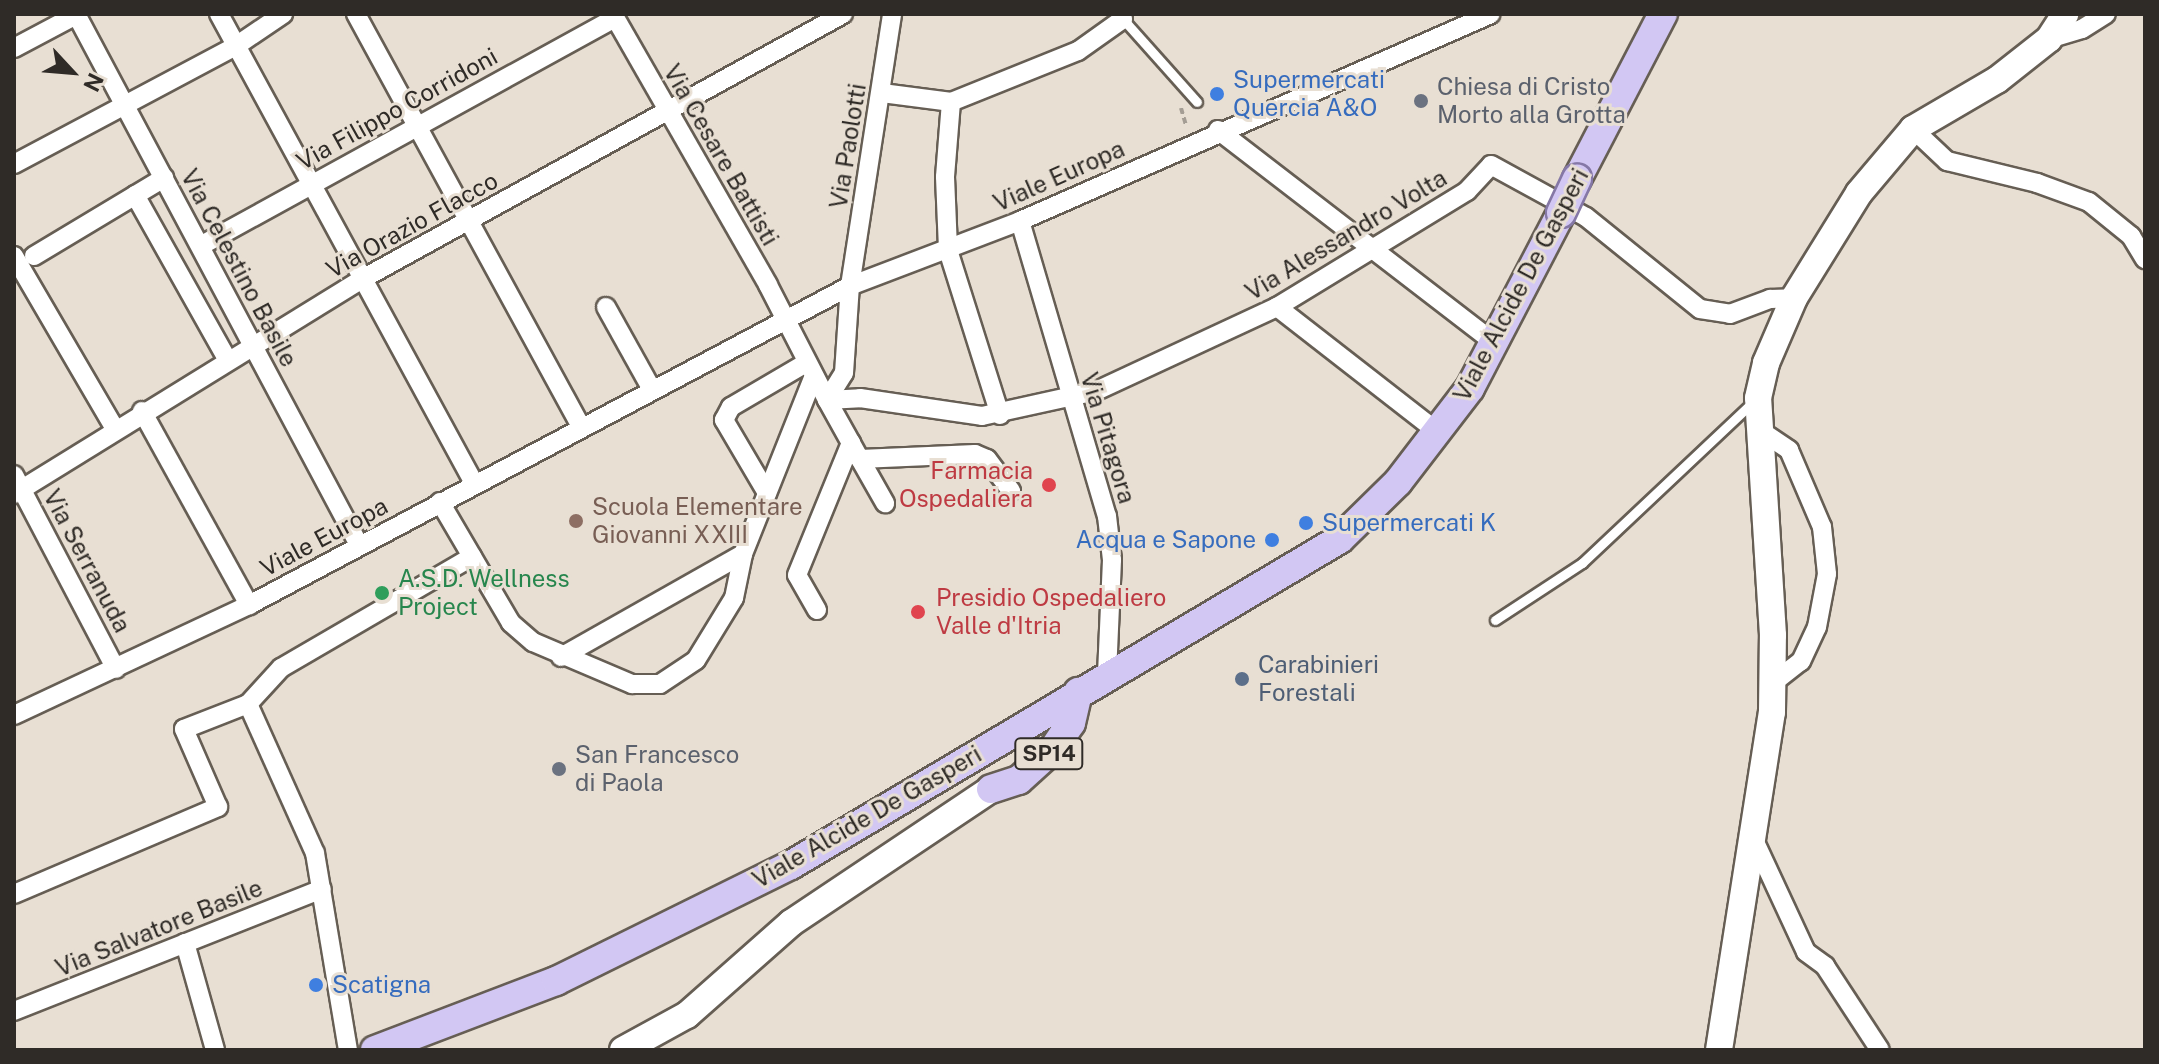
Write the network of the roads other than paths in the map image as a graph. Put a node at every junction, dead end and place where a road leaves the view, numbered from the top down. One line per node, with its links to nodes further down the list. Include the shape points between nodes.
1 (77, 14): 15 (street); 17 (street, Via Celestino Basile)
2 (219, 14): 14 (street)
3 (283, 14): 14 (street)
4 (356, 14): 21 (street)
5 (843, 14): 20 (street, Via Orazio Flacco)
6 (892, 14): 16 (street, Via Paolotti)
7 (1491, 14): 23 (street, Viale Europa)
8 (1663, 14): 41 (main road, Viale Alcide De Gasperi, bridge)
9 (2065, 14): 13 (main road)
10 (2106, 14): 13 (street, via 2082,29)
11 (614, 16): 20 (street, Via Cesare Battisti); 21 (street, Via Filippo Corridoni)
12 (1122, 16): 18 (street, via 1078,51); 19 (lane)
13 (2049, 39): 22 (main road, via 1997,80)
14 (236, 46): 17 (street); 26 (street)
15 (14, 48)
16 (882, 93): 18 (street); 36 (street, Via Paolotti)
17 (128, 102): 24 (street); 25 (street, Via Celestino Basile)
18 (951, 102): 31 (street, via 945,177)
19 (1197, 102)
20 (667, 113): 28 (street, Via Orazio Flacco); 40 (street, Via Cesare Battisti)
21 (417, 124): 26 (street, Via Filippo Corridoni); 28 (street)
22 (1913, 129): 33 (street, via 1947,161 2089,202 2131,236); 37 (main road, via 1859,193)
23 (1218, 130): 29 (street, Viale Europa); 32 (street)
24 (14, 164)
25 (164, 178): 27 (street); 30 (street, Via Celestino Basile)
26 (309, 185): 30 (street, Via Filippo Corridoni); 35 (street)
27 (135, 195): 34 (street); 43 (street)
28 (466, 221): 35 (street, Via Orazio Flacco); 51 (street)
29 (1020, 221): 31 (street, Viale Europa); 46 (street, Via Pitagora)
30 (202, 245): 42 (street, Via Celestino Basile)
31 (948, 250): 36 (street, Viale Europa); 50 (street)
32 (1370, 252): 37 (street, Via Alessandro Volta, via 1467,191 1491,165 1586,217 1700,309 1730,314 1770,299); 39 (street, Via Alessandro Volta); 41 (street)
33 (2145, 259)
34 (20, 262): 52 (street)
35 (364, 278): 42 (street, Via Orazio Flacco); 56 (street)
36 (850, 286): 40 (street, Viale Europa); 48 (street, Via Paolotti, via 844,373)
37 (1794, 298): 47 (main road, via 1778,328)
38 (606, 307): 45 (street)
39 (1277, 307): 46 (street, Via Alessandro Volta, via 1096,391); 54 (street)
40 (786, 320): 44 (street, Via Cesare Battisti); 45 (street, Viale Europa)
41 (1493, 342): 54 (main road, Viale Alcide De Gasperi)
42 (251, 344): 43 (street, Via Orazio Flacco); 62 (street, Via Celestino Basile)
43 (227, 359): 49 (street, Via Orazio Flacco)
44 (810, 371): 48 (street, Via Cesare Battisti); 59 (street); 59 (street, via 731,407 724,420)
45 (651, 388): 51 (street, Viale Europa)
46 (1070, 394): 50 (street, Via Alessandro Volta); 70 (street, Via Pitagora, via 1107,516 1112,560)
47 (1758, 398): 53 (main road); 67 (lane, via 1582,563)
48 (827, 400): 50 (street, via 860,398); 55 (street, Via Cesare Battisti)
49 (142, 411): 52 (street, Via Orazio Flacco); 65 (street)
50 (1000, 415)
51 (581, 426): 56 (street, Viale Europa)
52 (115, 429): 57 (street, Via Orazio Flacco)
53 (1761, 431): 71 (main road); 71 (street, via 1789,450 1822,527 1827,574 1817,627 1801,661)
54 (1439, 433): 70 (main road, Viale Alcide De Gasperi, via 1340,539 1258,592)
55 (855, 451): 58 (street, via 975,454 987,459); 61 (street, Via Cesare Battisti); 66 (street, via 797,575)
56 (474, 483): 60 (street, Viale Europa)
57 (17, 486): 69 (street, Via Serranuda)
58 (1011, 491)
59 (767, 493): 63 (street)
60 (440, 502): 62 (street, Viale Europa); 64 (street)
61 (885, 503)
62 (359, 545): 65 (street, Viale Europa)
63 (743, 554): 68 (street); 68 (street, via 734,598 696,660 660,684 632,684)
64 (472, 557): 68 (street, via 511,623); 73 (street, via 281,668)
65 (249, 605): 69 (street, Viale Europa)
66 (817, 610)
67 (1495, 620)
68 (561, 657)
69 (116, 669): 74 (street, Viale Europa)
70 (1107, 674): 72 (main road, Viale Alcide De Gasperi)
71 (1773, 683): 77 (main road)
72 (1078, 692): 75 (main road, Viale Alcide De Gasperi); 76 (main road, SP14, via 1071,723 1054,748 1019,780)
73 (248, 704): 78 (street, via 315,853); 79 (street, via 184,729 218,807)
74 (14, 715)
75 (1006, 735): 76 (main road, SP14, via 1001,772); 84 (main road, Viale Alcide De Gasperi, via 791,865 680,923 556,981)
76 (991, 789): 85 (main road, SP14, via 791,923 687,1015)
77 (1755, 842): 86 (main road); 87 (street, via 1806,952 1825,966)
78 (322, 889): 80 (street, Via Salvatore Basile); 83 (street)
79 (14, 894)
80 (185, 943): 81 (street, Via Salvatore Basile); 82 (street)
81 (14, 1011)
82 (215, 1050)
83 (348, 1050)
84 (375, 1050)
85 (623, 1050)
86 (1719, 1050)
87 (1880, 1050)

